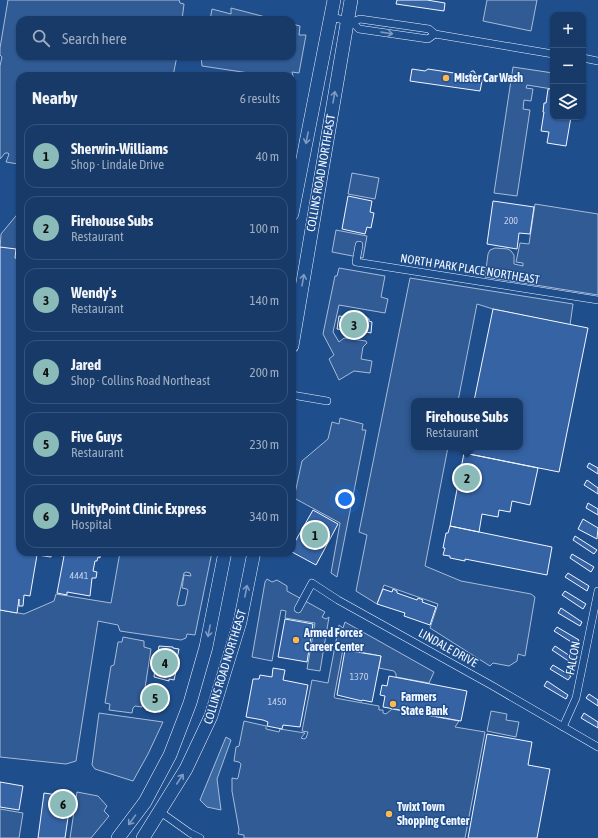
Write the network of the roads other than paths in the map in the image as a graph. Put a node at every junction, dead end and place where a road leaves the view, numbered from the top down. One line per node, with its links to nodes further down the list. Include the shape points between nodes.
1 (334, 0): 3 (highway, COLLINS ROAD NORTHEAST)
2 (351, 0): 4 (highway, COLLINS ROAD NORTHEAST)
3 (331, 17): 4 (street); 9 (highway, COLLINS ROAD NORTHEAST, one-way to 9)
4 (349, 22): 5 (street, via 360,19 430,29); 5 (street, one-way to 5, via 359,30 428,39); 12 (highway, COLLINS ROAD NORTHEAST, one-way to 4)
5 (435, 34): 6 (street)
6 (550, 53)
7 (586, 59): 8 (street)
8 (598, 61)
9 (296, 194)
10 (359, 245): 11 (street, NORTH PARK PLACE NORTHEAST, via 356,262)
11 (598, 300)
12 (296, 323)
13 (296, 396): 14 (street)
14 (327, 401)
15 (224, 556): 23 (highway, COLLINS ROAD NORTHEAST, one-way to 23, via 206,647 190,703 170,755 145,802)
16 (253, 556): 21 (highway, COLLINS ROAD NORTHEAST, one-way to 16, via 186,769 212,716 240,622)
17 (598, 591): 19 (street, FALCON, via 576,698)
18 (298, 609): 19 (street, LINDALE DRIVE, via 312,583)
19 (563, 727): 20 (street, LINDALE DRIVE)
20 (598, 747)
21 (159, 811): 22 (street); 24 (highway, COLLINS ROAD NORTHEAST)
22 (191, 835): 25 (street)
23 (118, 838)
24 (142, 838)
25 (200, 838)

